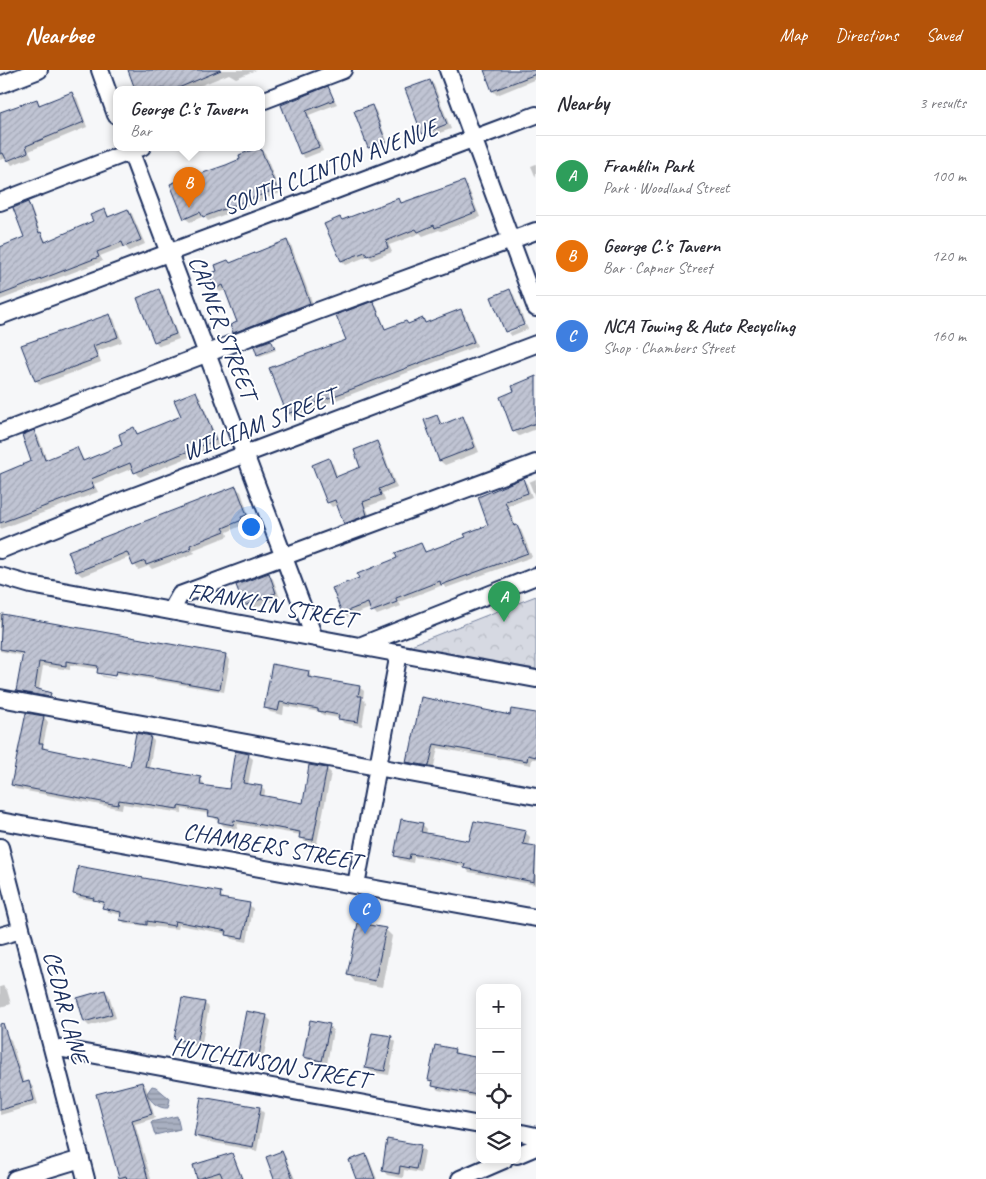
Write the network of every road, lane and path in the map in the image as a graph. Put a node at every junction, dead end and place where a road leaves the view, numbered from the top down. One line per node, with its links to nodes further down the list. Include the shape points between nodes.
1 (39, 70): 5 (street)
2 (100, 70): 7 (street)
3 (343, 70): 6 (street)
4 (448, 70): 9 (street)
5 (0, 85)
6 (265, 100)
7 (113, 107)
8 (536, 114): 9 (street, SOUTH CLINTON AVENUE)
9 (474, 139): 14 (street); 15 (street, SOUTH CLINTON AVENUE)
10 (127, 151): 12 (street)
11 (135, 151): 15 (street, CAPNER STREET)
12 (0, 202)
13 (536, 231): 14 (street)
14 (511, 241): 16 (street); 19 (street)
15 (169, 253): 17 (street, SOUTH CLINTON AVENUE); 19 (street, CAPNER STREET)
16 (536, 308)
17 (0, 316)
18 (536, 344): 21 (street, WILLIAM STREET)
19 (207, 353): 20 (street); 21 (street, CAPNER STREET)
20 (0, 433)
21 (246, 454): 23 (street, WILLIAM STREET); 24 (street, CAPNER STREET)
22 (536, 463): 24 (street)
23 (0, 550)
24 (283, 555): 27 (street, via 180,594); 28 (street, CAPNER STREET)
25 (0, 576): 27 (street, FRANKLIN STREET, via 31,585)
26 (536, 576): 29 (street)
27 (171, 611): 28 (street, FRANKLIN STREET)
28 (314, 637): 29 (street, FRANKLIN STREET)
29 (362, 646): 30 (street, FRANKLIN STREET)
30 (399, 653): 31 (street, FRANKLIN STREET); 33 (street)
31 (536, 679)
32 (0, 698): 33 (street)
33 (379, 766): 34 (street); 37 (street)
34 (536, 796)
35 (0, 821): 37 (street, CHAMBERS STREET)
36 (0, 847): 39 (street, CEDAR LANE)
37 (356, 885): 38 (street, CHAMBERS STREET)
38 (536, 918)
39 (21, 930): 40 (street); 41 (street, CEDAR LANE)
40 (0, 936)
41 (52, 1047): 42 (street, HUTCHINSON STREET); 47 (street, CEDAR LANE)
42 (476, 1124)
43 (521, 1133): 44 (street)
44 (536, 1136)
45 (536, 1147): 46 (street)
46 (521, 1153)
47 (80, 1158): 49 (street); 50 (street, CEDAR LANE)
48 (495, 1164): 51 (street)
49 (15, 1179)
50 (86, 1179)
51 (460, 1179)

